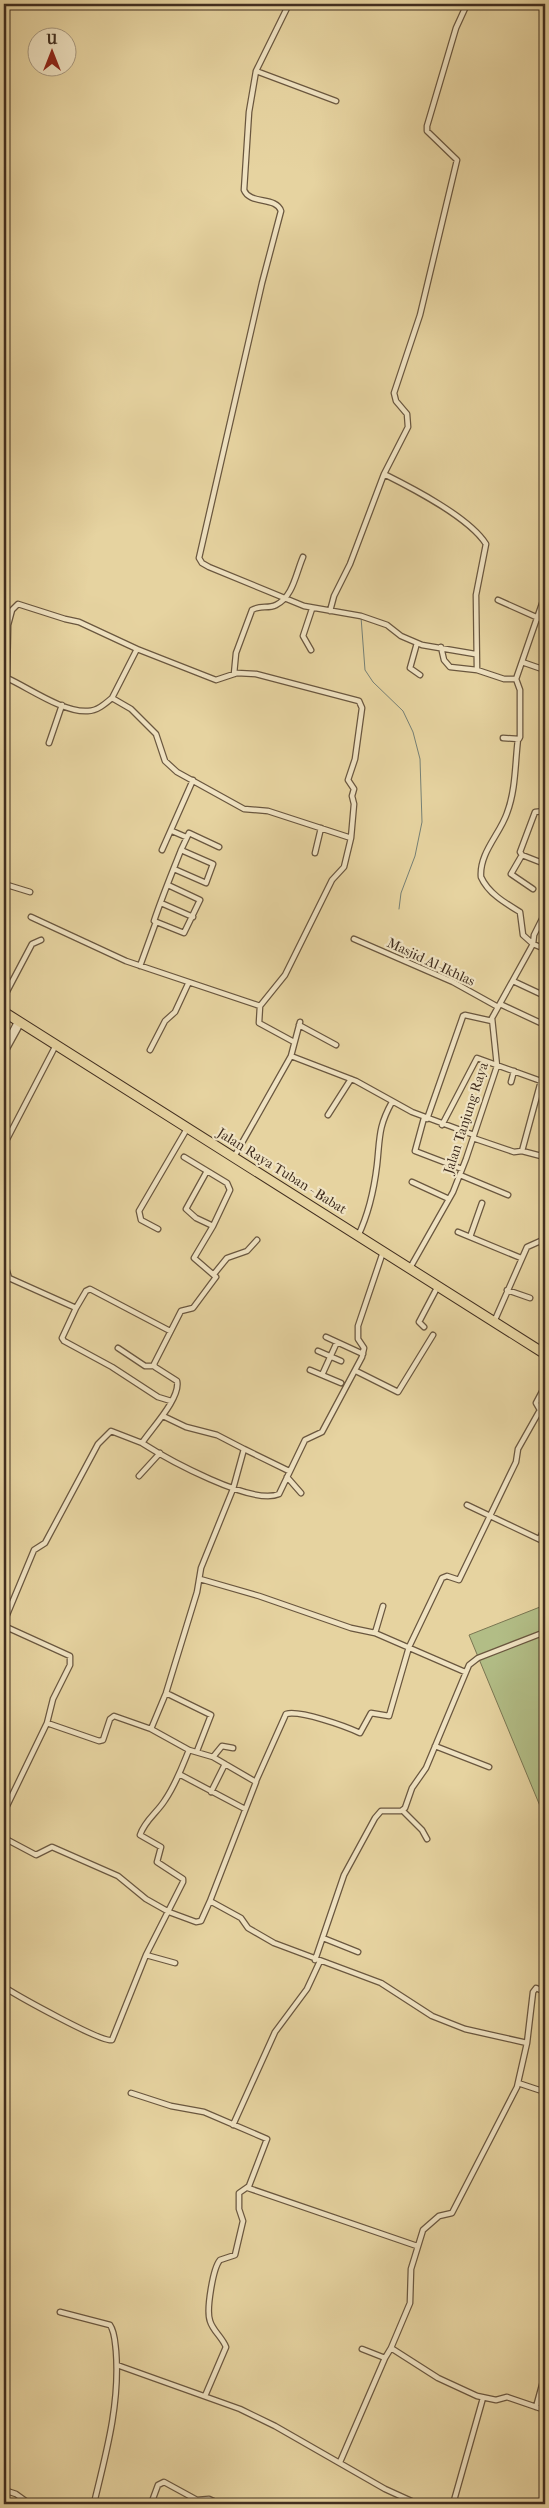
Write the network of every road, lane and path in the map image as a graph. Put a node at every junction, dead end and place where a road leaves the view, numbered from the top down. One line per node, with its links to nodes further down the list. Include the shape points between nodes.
1 (289, 4): 3 (street)
2 (467, 4): 5 (street, via 456,28 427,126 427,131 455,155 457,162 420,314 394,393 396,401 407,414 408,427)
3 (256, 71): 4 (street); 8 (street, via 249,112 244,190 250,197 276,205 281,211 199,557 200,562 206,565)
4 (336, 101)
5 (384, 474): 11 (street); 20 (street, via 442,507 476,532 486,544 476,594)
6 (303, 557): 8 (street)
7 (545, 595): 12 (street)
8 (286, 599): 10 (street); 24 (street, via 275,606 252,610 238,648)
9 (498, 600): 12 (street)
10 (312, 608): 11 (street); 19 (street, via 303,636)
11 (330, 611): 16 (street, via 361,616 387,625)
12 (536, 616): 14 (street); 21 (street)
13 (4, 620): 15 (street)
14 (545, 621)
15 (8, 625): 18 (street, via 12,610 18,604 80,622); 26 (street)
16 (417, 643): 17 (street); 25 (street, via 410,668)
17 (441, 647): 20 (street); 22 (street, via 444,660 450,667)
18 (137, 649): 24 (street, via 216,680); 29 (street)
19 (310, 650)
20 (475, 654): 22 (street)
21 (522, 662): 23 (street); 27 (street)
22 (476, 670): 27 (street)
23 (545, 670)
24 (234, 674): 39 (street, via 256,674 361,703 355,758 348,780 354,789)
25 (420, 675)
26 (7, 678): 28 (street); 30 (street)
27 (516, 680): 32 (street, via 520,690)
28 (4, 693)
29 (112, 698): 30 (street, via 88,711); 34 (street, via 131,709 156,734 170,766)
30 (62, 705): 33 (street)
31 (503, 738): 32 (street)
32 (518, 739): 59 (street, via 513,790 507,813 484,860 481,877 500,899 520,912 522,933)
33 (49, 743)
34 (193, 780): 36 (street, via 244,808 268,811); 37 (street)
35 (545, 811): 44 (street, via 535,812 520,852)
36 (321, 828): 39 (street); 43 (street)
37 (172, 831): 38 (street); 41 (street)
38 (186, 837): 40 (street, via 191,833); 42 (street)
39 (351, 838): 67 (street, via 344,867 332,880 285,975)
40 (219, 847)
41 (162, 850)
42 (181, 850): 46 (street); 46 (street, via 213,866 205,883)
43 (315, 852)
44 (522, 855): 45 (street); 49 (street, via 511,874)
45 (545, 864)
46 (174, 869): 48 (street)
47 (4, 884): 50 (street)
48 (168, 884): 51 (street); 54 (street, via 200,900)
49 (533, 889)
50 (30, 892)
51 (161, 903): 54 (street); 56 (street)
52 (545, 913): 55 (street, Jalan Tanjung Raya)
53 (31, 917): 61 (street)
54 (193, 917): 56 (street, via 184,934)
55 (544, 919): 59 (street, Jalan Tanjung Raya, via 534,935)
56 (156, 922): 61 (street)
57 (354, 938): 66 (street, Masjid Al-Ikhlas)
58 (41, 940): 65 (street, via 32,944)
59 (533, 944): 60 (street); 62 (street, Jalan Tanjung Raya)
60 (545, 949)
61 (140, 966): 63 (street)
62 (513, 980): 64 (street); 66 (street, Jalan Tanjung Raya)
63 (188, 984): 67 (street); 76 (street, via 175,1012 165,1021)
64 (545, 996)
65 (4, 997)
66 (499, 1005): 70 (street, Jalan Tanjung Raya); 71 (street, Masjid Al-Ikhlas)
67 (260, 1006): 72 (street, via 259,1023)
68 (4, 1012): 69 (highway, Jalan Raya Tuban - Babat)
69 (20, 1022): 73 (highway, Jalan Raya Tuban - Babat); 75 (street); 77 (street)
70 (492, 1022): 79 (street, Jalan Tanjung Raya); 85 (street, via 463,1016)
71 (545, 1025)
72 (294, 1042): 74 (street, via 299,1024); 78 (street)
73 (56, 1045): 87 (highway, Jalan Raya Tuban - Babat); 88 (street)
74 (336, 1045)
75 (4, 1047)
76 (150, 1050)
77 (4, 1054)
78 (291, 1056): 81 (street); 93 (street)
79 (498, 1066): 80 (street); 86 (street, via 479,1058 475,1060); 89 (street, Jalan Tanjung Raya)
80 (514, 1071): 82 (street); 91 (street, via 542,1083)
81 (351, 1079): 83 (street); 84 (street)
82 (511, 1082)
83 (392, 1102): 85 (street); 105 (street, via 380,1126 372,1197)
84 (328, 1115)
85 (425, 1118): 86 (street); 95 (street, via 415,1150)
86 (442, 1125): 89 (street)
87 (188, 1127): 93 (highway, Jalan Raya Tuban - Babat); 103 (street, via 139,1211 141,1220)
88 (6, 1133): 90 (street)
89 (473, 1136): 91 (street, via 514,1152); 95 (street, Jalan Tanjung Raya)
90 (4, 1145)
91 (522, 1151): 94 (street)
92 (184, 1156): 96 (street)
93 (234, 1157): 105 (highway, Jalan Raya Tuban - Babat)
94 (545, 1157)
95 (462, 1169): 97 (street, Jalan Tanjung Raya)
96 (207, 1171): 102 (street, via 228,1183 230,1188); 102 (street, via 186,1209)
97 (460, 1175): 99 (street); 100 (street, Jalan Tanjung Raya)
98 (412, 1182): 100 (street)
99 (508, 1195)
100 (449, 1199): 112 (street, Jalan Tanjung Raya)
101 (482, 1203): 106 (street)
102 (213, 1226): 113 (street, via 194,1258)
103 (158, 1229)
104 (458, 1232): 106 (street)
105 (358, 1236): 109 (highway, Jalan Raya Tuban - Babat)
106 (470, 1237): 110 (street)
107 (545, 1239): 110 (street, via 528,1244)
108 (257, 1240): 113 (street, via 247,1251 227,1258)
109 (383, 1252): 112 (highway, Jalan Raya Tuban - Babat); 123 (street, via 360,1319)
110 (521, 1258): 115 (street)
111 (4, 1261): 117 (street, via 9,1278)
112 (410, 1268): 114 (highway, Jalan Raya Tuban - Babat)
113 (214, 1274): 120 (street, via 216,1277 211,1285 193,1308 181,1311)
114 (438, 1286): 118 (highway, Jalan Raya Tuban - Babat); 119 (street, via 418,1322)
115 (507, 1290): 116 (street); 118 (street)
116 (530, 1298)
117 (76, 1308): 120 (street, via 86,1291 90,1290); 138 (street, via 62,1338 64,1341 158,1397)
118 (494, 1322): 129 (highway, Jalan Raya Tuban - Babat)
119 (424, 1327)
120 (170, 1331): 132 (street)
121 (433, 1334): 134 (street, via 398,1392)
122 (326, 1337): 124 (street)
123 (358, 1339): 126 (street); 128 (street, via 364,1344)
124 (337, 1342): 126 (street); 130 (street)
125 (118, 1348): 132 (street, via 145,1366)
126 (353, 1349): 128 (street)
127 (318, 1351): 130 (street)
128 (363, 1354): 134 (street)
129 (545, 1354)
130 (331, 1356): 131 (street); 135 (street)
131 (341, 1361)
132 (154, 1366): 138 (street, via 178,1382)
133 (310, 1370): 135 (street)
134 (356, 1371): 143 (street, via 322,1432 307,1437)
135 (322, 1375): 136 (street)
136 (341, 1383)
137 (545, 1386): 149 (street, via 536,1403 540,1410 518,1449 516,1462)
138 (171, 1401): 139 (street)
139 (163, 1416): 140 (street); 141 (street, via 186,1428 217,1435)
140 (142, 1444): 142 (street); 155 (street, via 110,1431 98,1444 45,1543 34,1550)
141 (244, 1449): 143 (street); 146 (street)
142 (160, 1453): 144 (street); 146 (street, via 189,1470)
143 (289, 1470): 145 (street)
144 (139, 1476)
145 (287, 1477): 146 (street, via 279,1494 271,1497); 147 (street)
146 (233, 1488): 153 (street, via 201,1568)
147 (301, 1493)
148 (467, 1505): 149 (street)
149 (491, 1516): 151 (street); 159 (street, via 459,1580 442,1578)
150 (545, 1525): 151 (street)
151 (540, 1539): 152 (street)
152 (545, 1542)
153 (200, 1579): 158 (street); 161 (street)
154 (383, 1606): 158 (street)
155 (4, 1622)
156 (4, 1626): 162 (street, via 70,1656 70,1665 53,1699)
157 (545, 1632): 160 (street, via 473,1661)
158 (375, 1633): 159 (street)
159 (409, 1647): 160 (street); 172 (street, via 389,1716 371,1713 360,1733 328,1720 286,1714)
160 (466, 1672): 164 (street)
161 (166, 1694): 163 (street); 167 (street, via 211,1715)
162 (47, 1723): 163 (street, via 99,1741 103,1740 113,1717); 174 (street)
163 (151, 1729): 166 (street)
164 (435, 1746): 170 (street); 176 (street)
165 (233, 1748): 168 (street, via 222,1746)
166 (189, 1750): 167 (street); 171 (street)
167 (197, 1751): 168 (street)
168 (213, 1757): 169 (street)
169 (225, 1764): 172 (street); 173 (street)
170 (489, 1767)
171 (179, 1774): 173 (street); 180 (street, via 140,1836 161,1847 157,1862 183,1880)
172 (256, 1781): 175 (street)
173 (211, 1792): 175 (street)
174 (4, 1809)
175 (245, 1809): 179 (street)
176 (403, 1810): 178 (street); 181 (street, via 383,1810 375,1818 344,1875)
177 (4, 1838): 180 (street, via 33,1855 52,1847 110,1872)
178 (427, 1839)
179 (210, 1902): 180 (street, via 199,1922); 184 (street, via 242,1918 248,1928 262,1937)
180 (169, 1912): 183 (street)
181 (323, 1938): 182 (street); 184 (street)
182 (358, 1952)
183 (146, 1955): 185 (street); 186 (street, via 117,2032 110,2042)
184 (318, 1960): 188 (street, via 381,1983 432,2016 456,2026); 192 (street, via 307,1989 275,2032)
185 (175, 1963)
186 (4, 1987)
187 (545, 1992): 188 (street, via 536,1988 533,1992)
188 (527, 2044): 189 (street)
189 (518, 2082): 190 (street); 194 (street, via 452,2213 439,2216 426,2226)
190 (545, 2092)
191 (131, 2093): 192 (street, via 171,2106 204,2112)
192 (233, 2125): 193 (street, via 267,2139)
193 (248, 2188): 194 (street); 201 (street, via 239,2193 243,2219 235,2255 220,2260 214,2272 209,2317 226,2347)
194 (417, 2246): 196 (street, via 411,2269 410,2303)
195 (60, 2312): 199 (street, via 112,2327)
196 (390, 2348): 198 (street); 202 (street, via 444,2382)
197 (362, 2349): 198 (street)
198 (385, 2358): 205 (street)
199 (117, 2366): 201 (street); 211 (street, via 116,2404 96,2499)
200 (545, 2374): 203 (street)
201 (205, 2396): 205 (street, via 266,2422)
202 (482, 2398): 203 (street, via 496,2400 507,2397); 215 (street)
203 (536, 2407): 204 (street)
204 (545, 2410)
205 (340, 2462): 207 (street)
206 (4, 2490): 208 (street)
207 (408, 2503): 214 (street)
208 (30, 2504)
209 (54, 2504): 210 (street)
210 (68, 2504)
211 (99, 2504)
212 (151, 2504): 213 (street, via 158,2485 164,2482 198,2500 209,2499)
213 (220, 2504)
214 (418, 2504)
215 (453, 2504)

